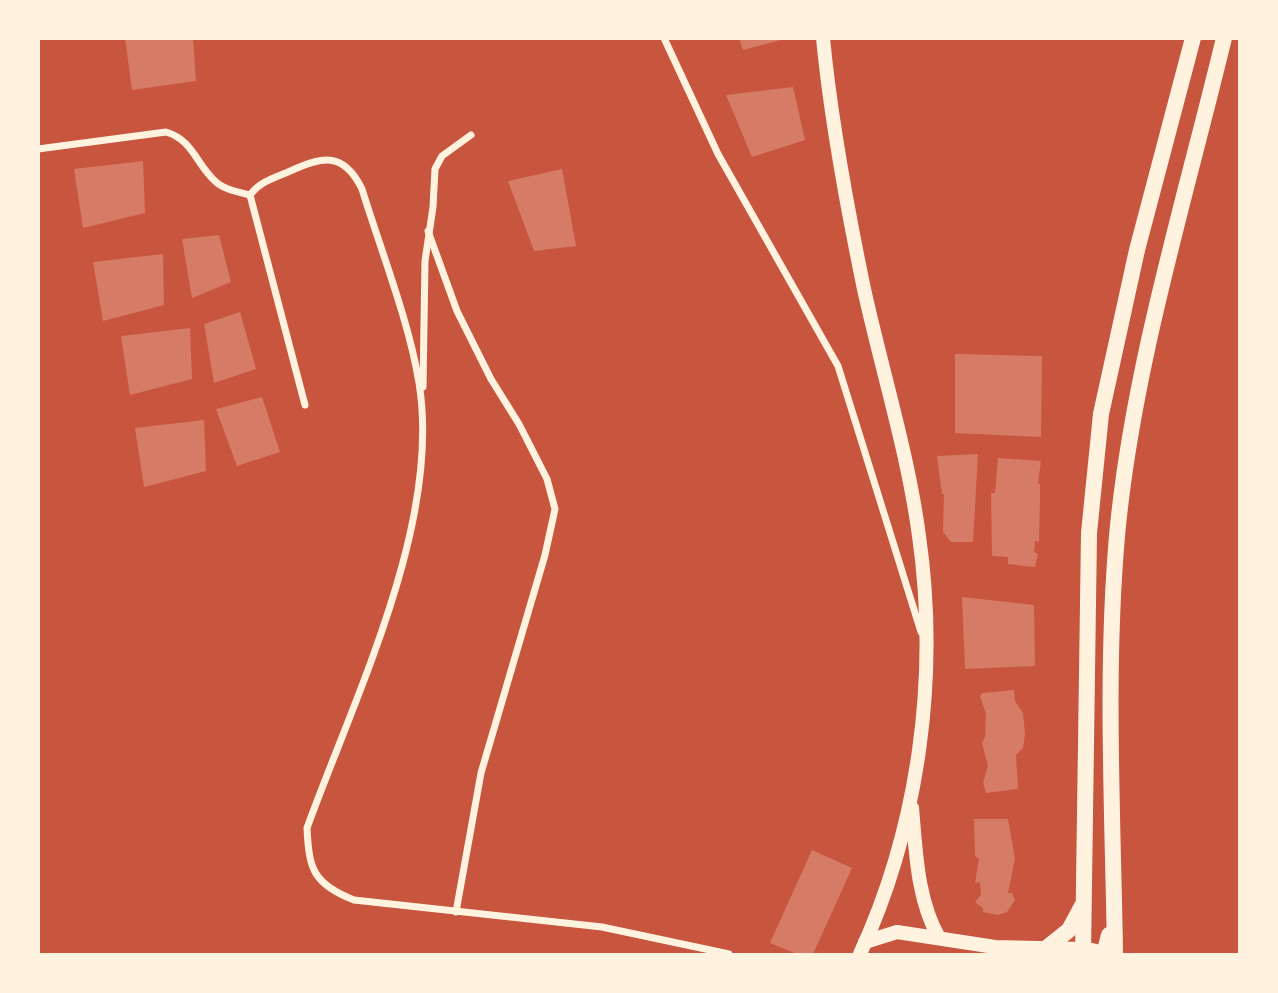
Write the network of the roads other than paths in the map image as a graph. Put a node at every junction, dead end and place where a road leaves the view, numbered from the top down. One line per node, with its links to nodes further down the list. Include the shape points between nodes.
1 (664, 38): 11 (street, via 718,154 838,366)
2 (823, 38): 11 (main road, via 864,288 919,537)
3 (1193, 38): 13 (main road, via 1137,250 1101,414 1089,533)
4 (1224, 38): 19 (main road, via 1138,390 1126,462 1112,617 1115,907)
5 (471, 135): 8 (street, via 436,164)
6 (38, 149): 7 (street, via 166,132 188,144 214,181)
7 (250, 195): 9 (street); 10 (street, via 261,183 316,160 339,162 357,178 415,362)
8 (428, 231): 10 (street); 14 (street, via 457,311 547,479 555,509 481,773)
9 (305, 405)
10 (423, 412): 14 (street, via 423,458 406,547 307,828 309,861 332,891 354,900)
11 (927, 650): 12 (main road)
12 (911, 794): 15 (main road, via 921,890); 16 (main road)
13 (1084, 901): 17 (main road, via 1069,930); 18 (main road)
14 (456, 912): 20 (street, via 602,927)
15 (939, 938): 16 (main road, via 897,933); 17 (main road)
16 (862, 948)
17 (1044, 950): 18 (main road)
18 (1083, 952): 19 (main road)
19 (1111, 953)
20 (729, 954)

